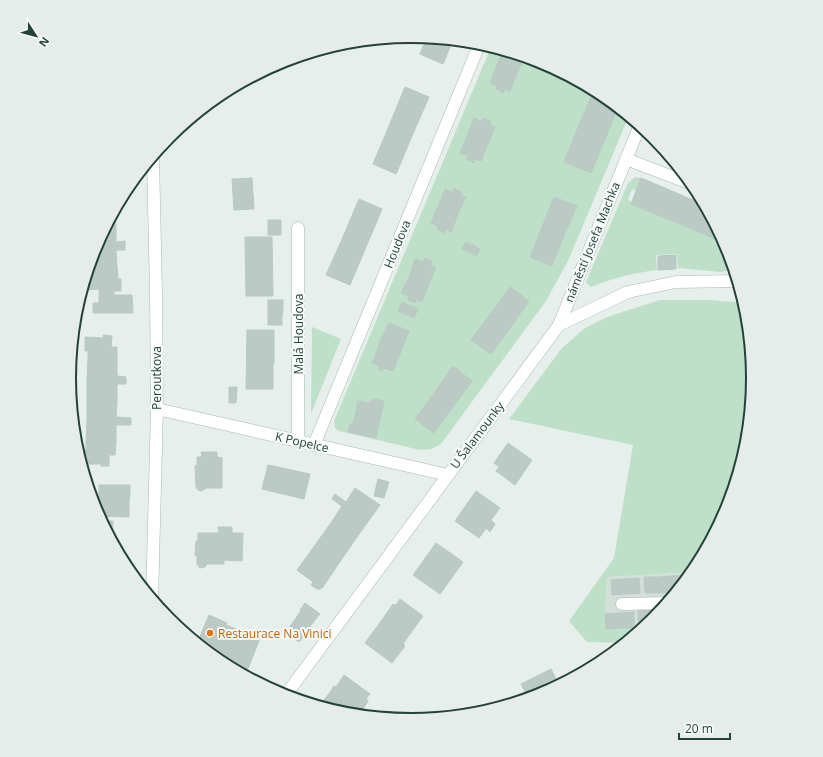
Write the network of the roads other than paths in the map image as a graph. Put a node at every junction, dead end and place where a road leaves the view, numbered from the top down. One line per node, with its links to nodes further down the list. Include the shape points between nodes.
1 (477, 49): 11 (street, Houdova)
2 (638, 130): 3 (street, náměstí Josefa Machka)
3 (626, 159): 5 (street); 8 (street, náměstí Josefa Machka)
4 (152, 165): 9 (street, Peroutkova)
5 (682, 181)
6 (298, 228): 10 (street, Malá Houdova)
7 (732, 281): 8 (street, U Šalamounky, via 676,282 628,292)
8 (559, 325): 12 (street, U Šalamounky)
9 (157, 409): 10 (street, K Popelce); 13 (street, Peroutkova)
10 (298, 441): 11 (street, K Popelce)
11 (314, 444): 12 (street, K Popelce)
12 (448, 474): 16 (street, U Šalamounky)
13 (152, 592)
14 (662, 602): 15 (street)
15 (622, 604)
16 (290, 691)

